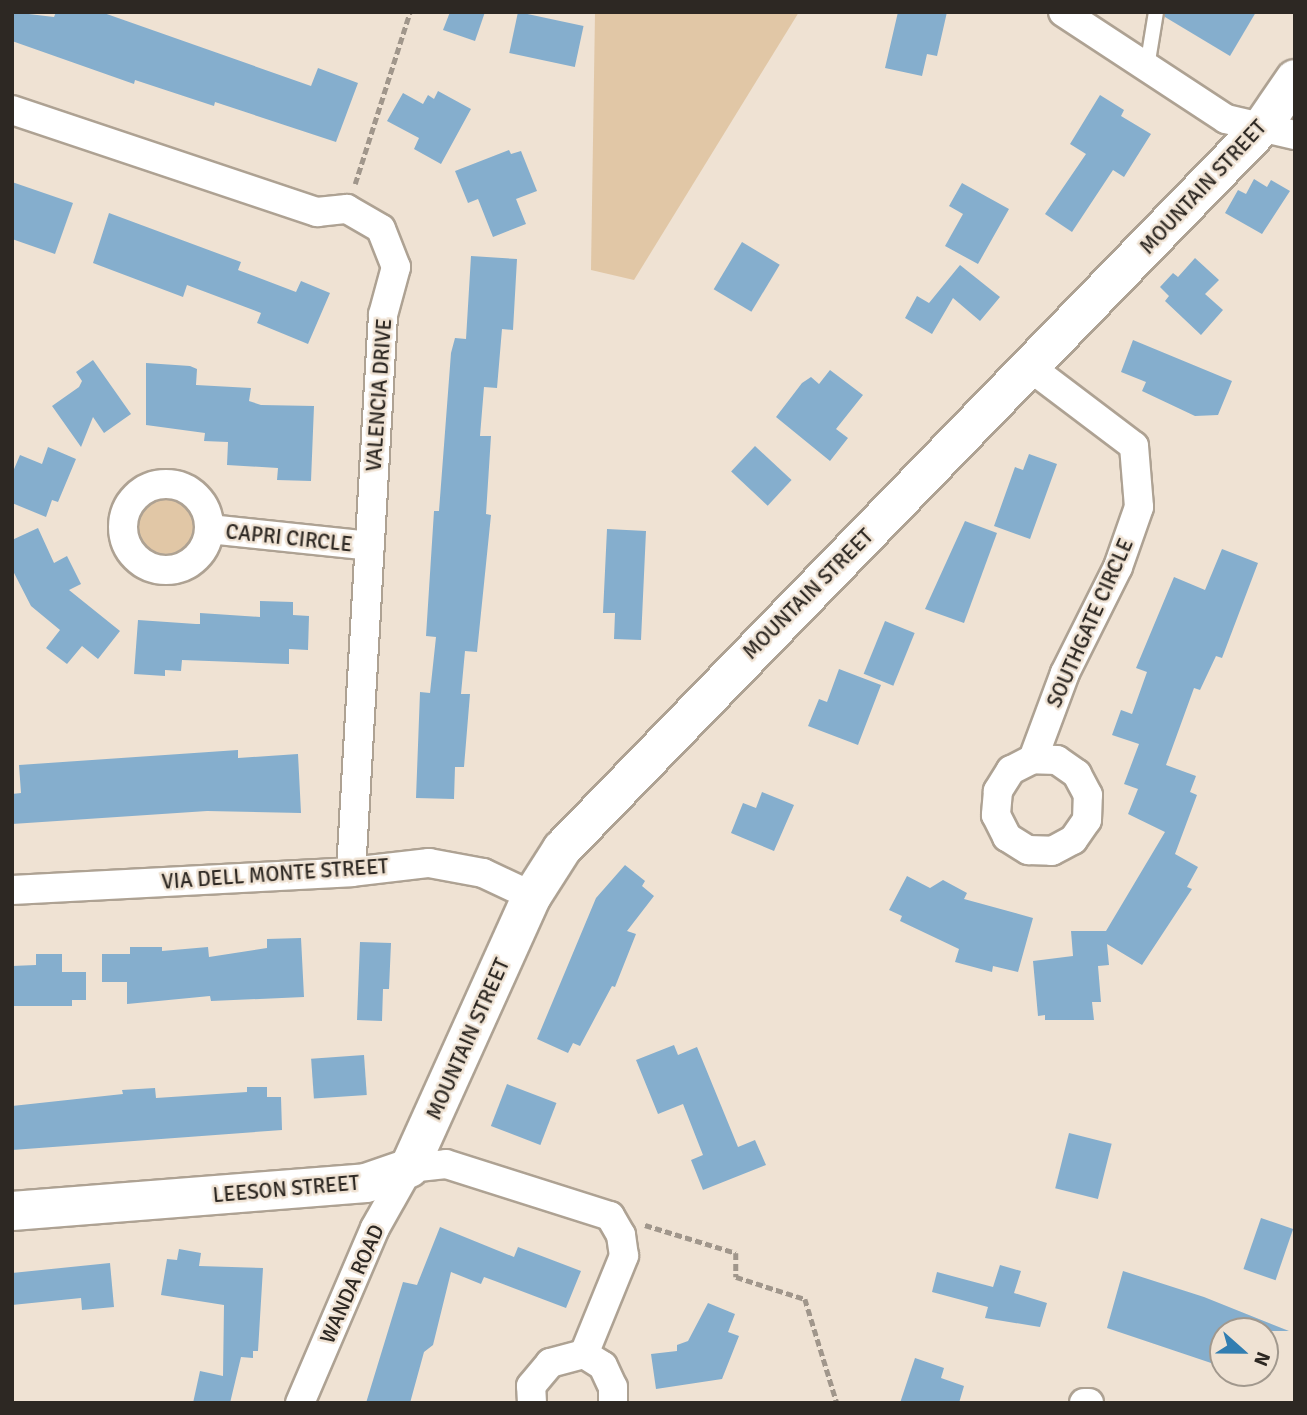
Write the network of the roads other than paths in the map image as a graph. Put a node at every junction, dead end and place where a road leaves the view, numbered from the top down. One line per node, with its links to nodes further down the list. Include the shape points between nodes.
1 (1063, 12): 3 (street)
2 (1156, 12): 3 (lane)
3 (1147, 67): 6 (street, via 1226,119)
4 (1295, 79): 6 (street, MOUNTAIN STREET)
5 (12, 110): 9 (street, VALENCIA DRIVE, via 317,212 347,209 381,229 396,267 383,315)
6 (1279, 131): 7 (street, MOUNTAIN STREET)
7 (1031, 368): 10 (street, SOUTHGATE CIRCLE, via 1134,446 1139,507 1118,567 1065,673); 13 (street, MOUNTAIN STREET, via 608,799 562,849)
8 (209, 529): 9 (street, CAPRI CIRCLE)
9 (370, 546): 11 (street, VALENCIA DRIVE)
10 (1033, 759)
11 (351, 872): 12 (street, VIA DELL MONTE STREET); 13 (street, VIA DELL MONTE STREET, via 429,863 483,873)
12 (12, 890)
13 (532, 896): 14 (street, MOUNTAIN STREET)
14 (409, 1168): 15 (street, LEESON STREET, via 366,1183); 16 (street, LEESON STREET, via 446,1164 610,1216 621,1235 624,1256); 17 (street, WANDA ROAD, via 375,1228)
15 (12, 1212)
16 (584, 1354): 18 (street, via 550,1363 531,1387); 19 (street, via 603,1366 613,1387)
17 (300, 1403)
18 (532, 1403)
19 (613, 1403)

